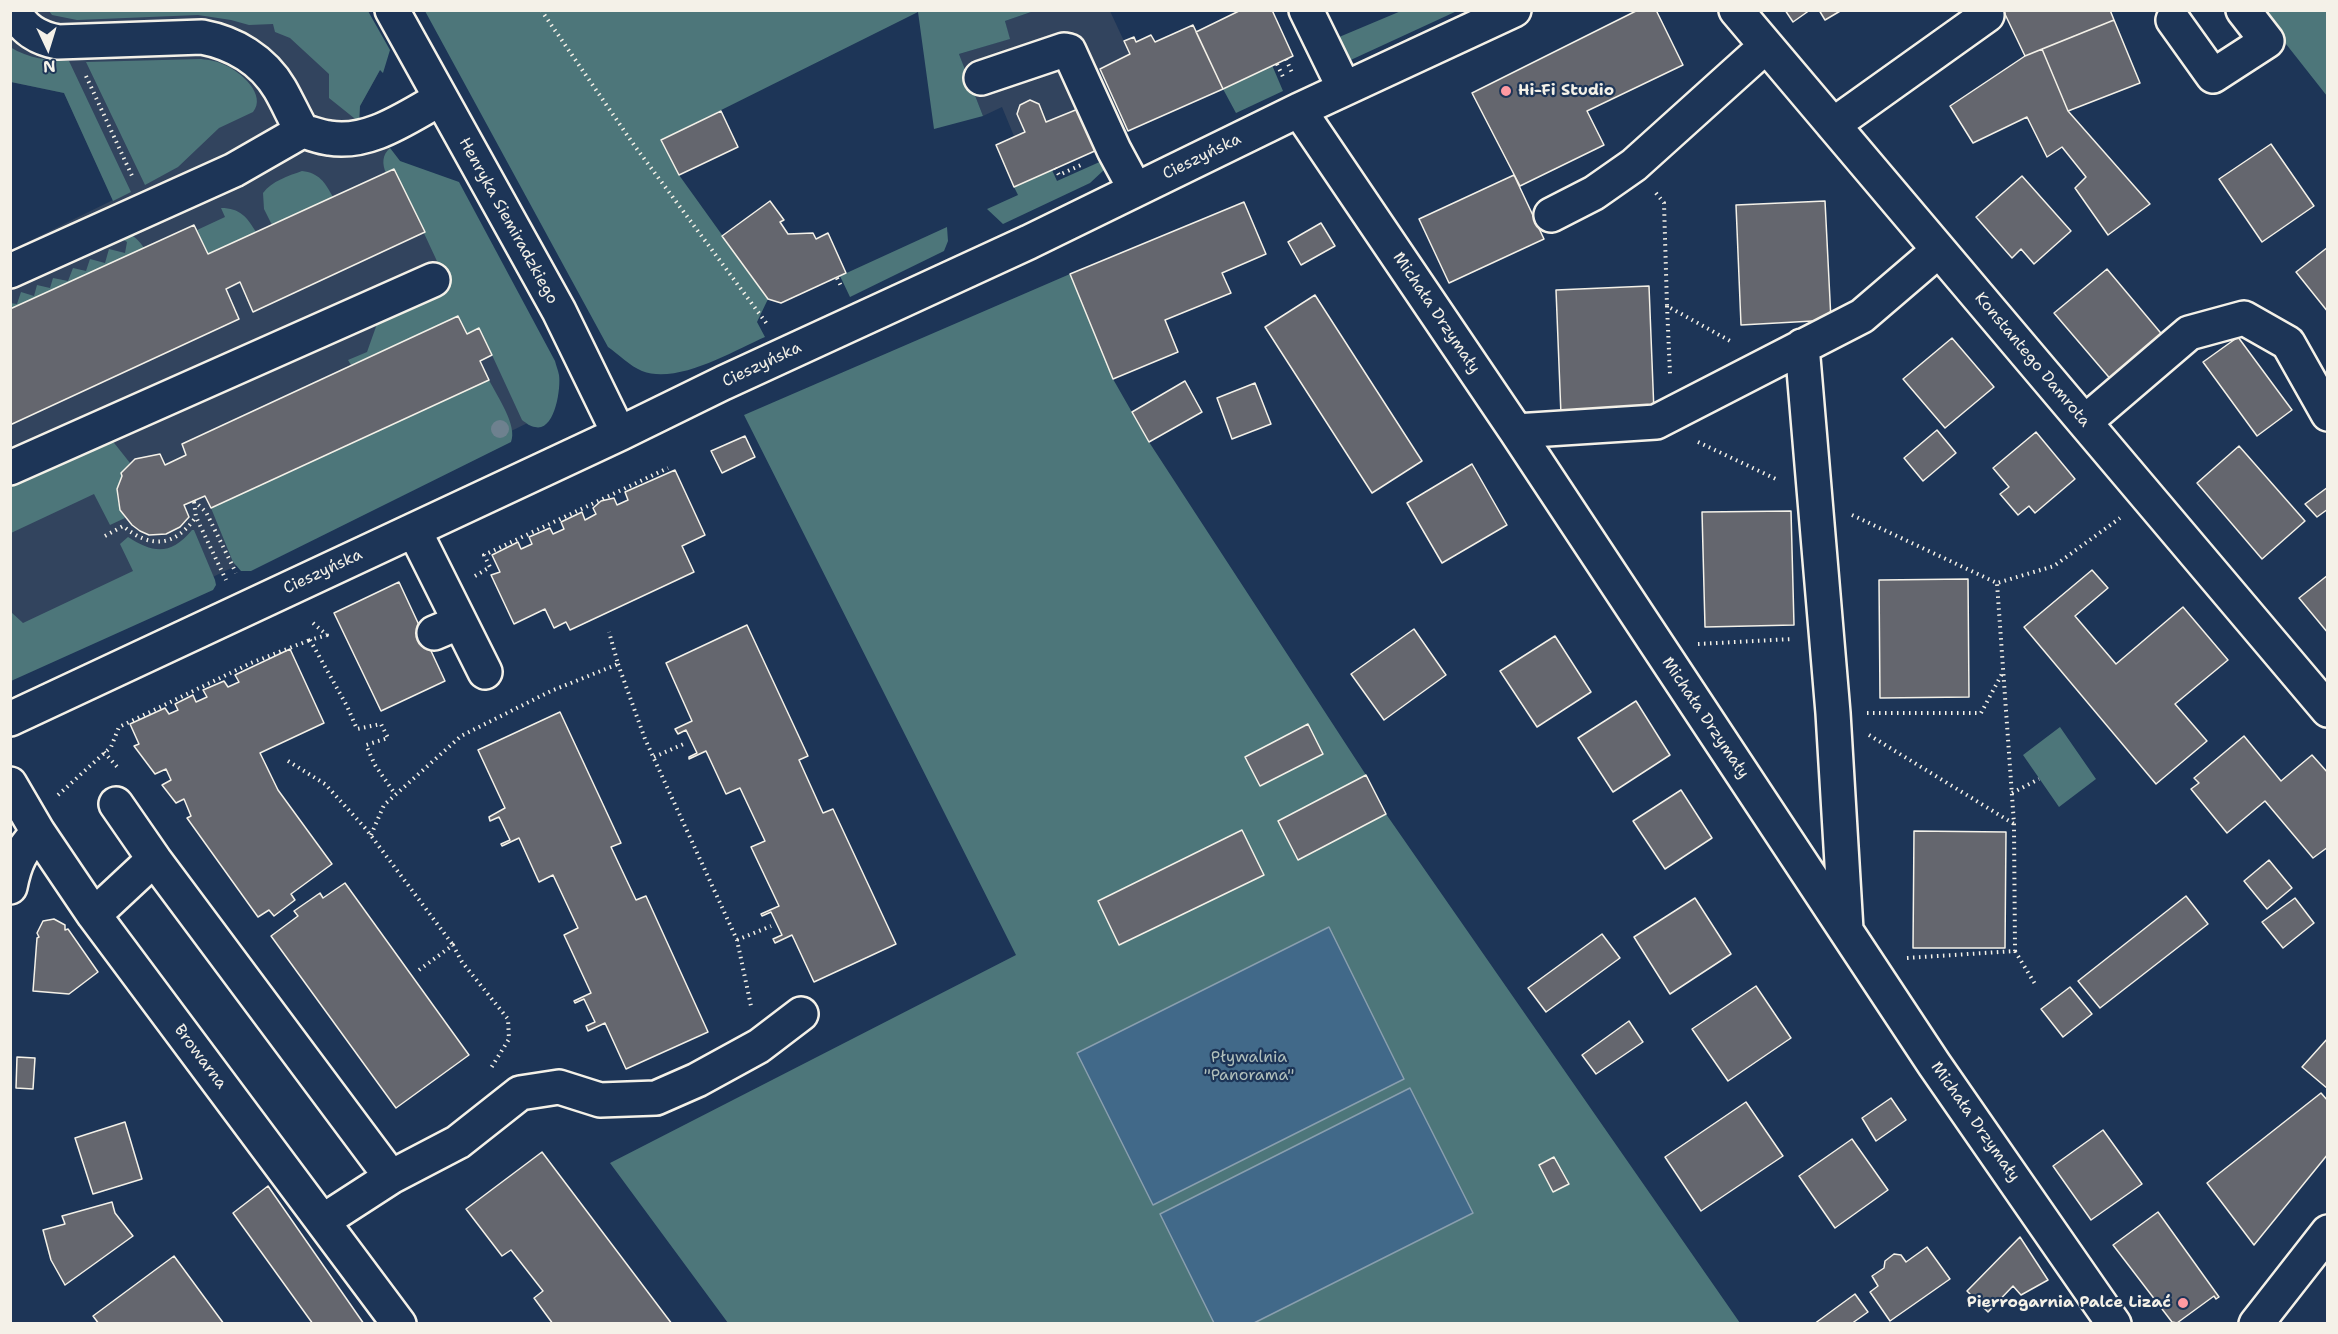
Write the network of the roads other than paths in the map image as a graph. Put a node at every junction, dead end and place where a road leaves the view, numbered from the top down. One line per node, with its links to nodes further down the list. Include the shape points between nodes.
1 (14, 10): 15 (street, via 40,39 58,42 201,37 222,41 236,47 267,72 280,88)
2 (392, 10): 12 (street, Henryka Siemiradzkiego)
3 (1306, 10): 11 (street)
4 (1514, 10): 11 (street, Cieszyńska)
5 (1736, 10): 9 (street, Konstantego Damrota)
6 (2243, 10): 8 (street, via 2267,41 2213,76)
7 (1986, 13): 14 (street)
8 (2173, 20)
9 (1766, 46): 14 (street, Konstantego Damrota); 17 (street, via 1634,165 1594,193)
10 (981, 78): 16 (street, via 1069,51)
11 (1344, 88): 13 (street, Cieszyńska)
12 (440, 99): 15 (street, via 374,134 330,139); 25 (street, Henryka Siemiradzkiego, via 559,311)
13 (1299, 110): 16 (street, Cieszyńska); 24 (street, Michała Drzymały)
14 (1833, 125): 18 (street, Konstantego Damrota)
15 (302, 131): 19 (street, via 234,170)
16 (1135, 189): 25 (street, Cieszyńska)
17 (1551, 215)
18 (1939, 250): 21 (street, via 1862,316); 23 (street, Konstantego Damrota)
19 (10, 271)
20 (433, 280): 26 (street)
21 (1802, 346): 24 (street, via 1664,418); 37 (street, via 1833,712)
22 (2328, 414): 23 (street, via 2288,343 2244,318 2189,333)
23 (2085, 422): 29 (street, Konstantego Damrota)
24 (1516, 431): 37 (street, Michała Drzymały)
25 (619, 434): 27 (street, Cieszyńska)
26 (10, 468)
27 (414, 530): 28 (street, via 447,628); 30 (street, Cieszyńska)
28 (485, 672)
29 (2328, 710)
30 (10, 719)
31 (10, 784): 33 (street, Browarna)
32 (116, 804): 34 (street)
33 (38, 832): 35 (street, via 20,852); 36 (street, Browarna)
34 (169, 868): 36 (street); 39 (street)
35 (10, 887)
36 (94, 915): 40 (street, Browarna)
37 (1846, 930): 43 (street, Michała Drzymały)
38 (801, 1014): 39 (street, via 759,1046 656,1098 600,1100 559,1087 520,1093 458,1142)
39 (391, 1177): 40 (street)
40 (323, 1221): 42 (street, Browarna)
41 (2328, 1232): 44 (street)
42 (399, 1323)
43 (2114, 1323)
44 (2256, 1323)

